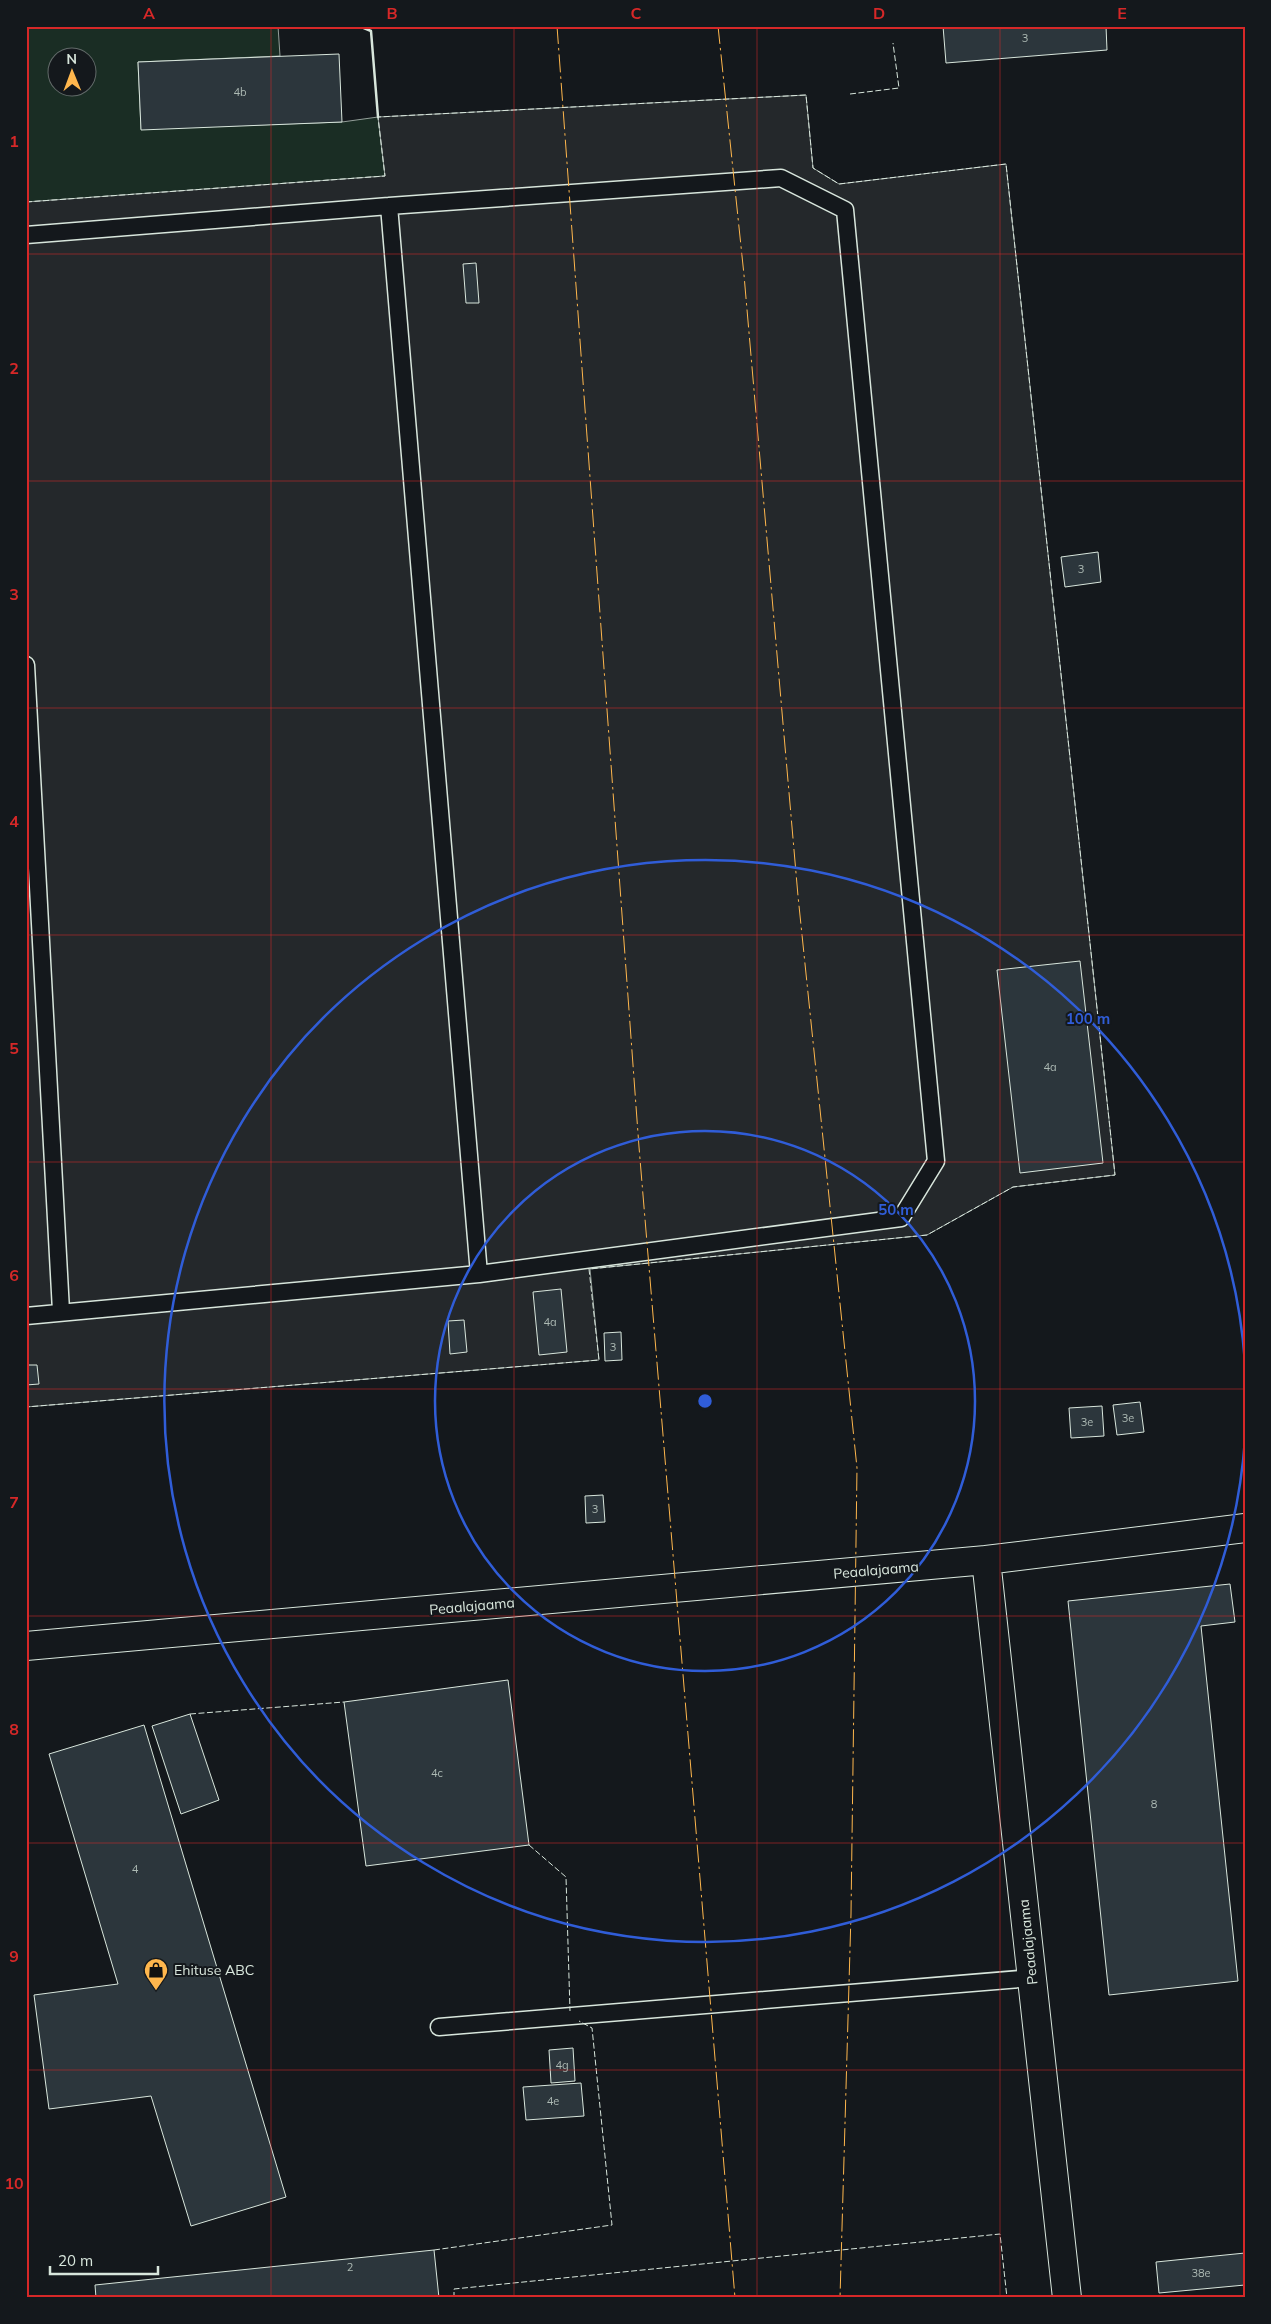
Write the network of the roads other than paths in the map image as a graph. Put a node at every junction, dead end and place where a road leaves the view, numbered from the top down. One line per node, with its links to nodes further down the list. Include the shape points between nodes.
1 (389, 206): 2 (lane); 4 (lane); 4 (lane, via 781,178 845,210 936,1161 901,1218)
2 (26, 234)
3 (26, 665): 5 (lane)
4 (479, 1274): 5 (lane)
5 (61, 1311): 6 (lane)
6 (26, 1316)
7 (1245, 1528): 8 (street)
8 (986, 1560): 9 (street, Peaalajaama); 10 (street, Peaalajaama)
9 (26, 1646)
10 (1032, 1978): 11 (lane); 12 (street, Peaalajaama)
11 (439, 2027)
12 (1067, 2298)

